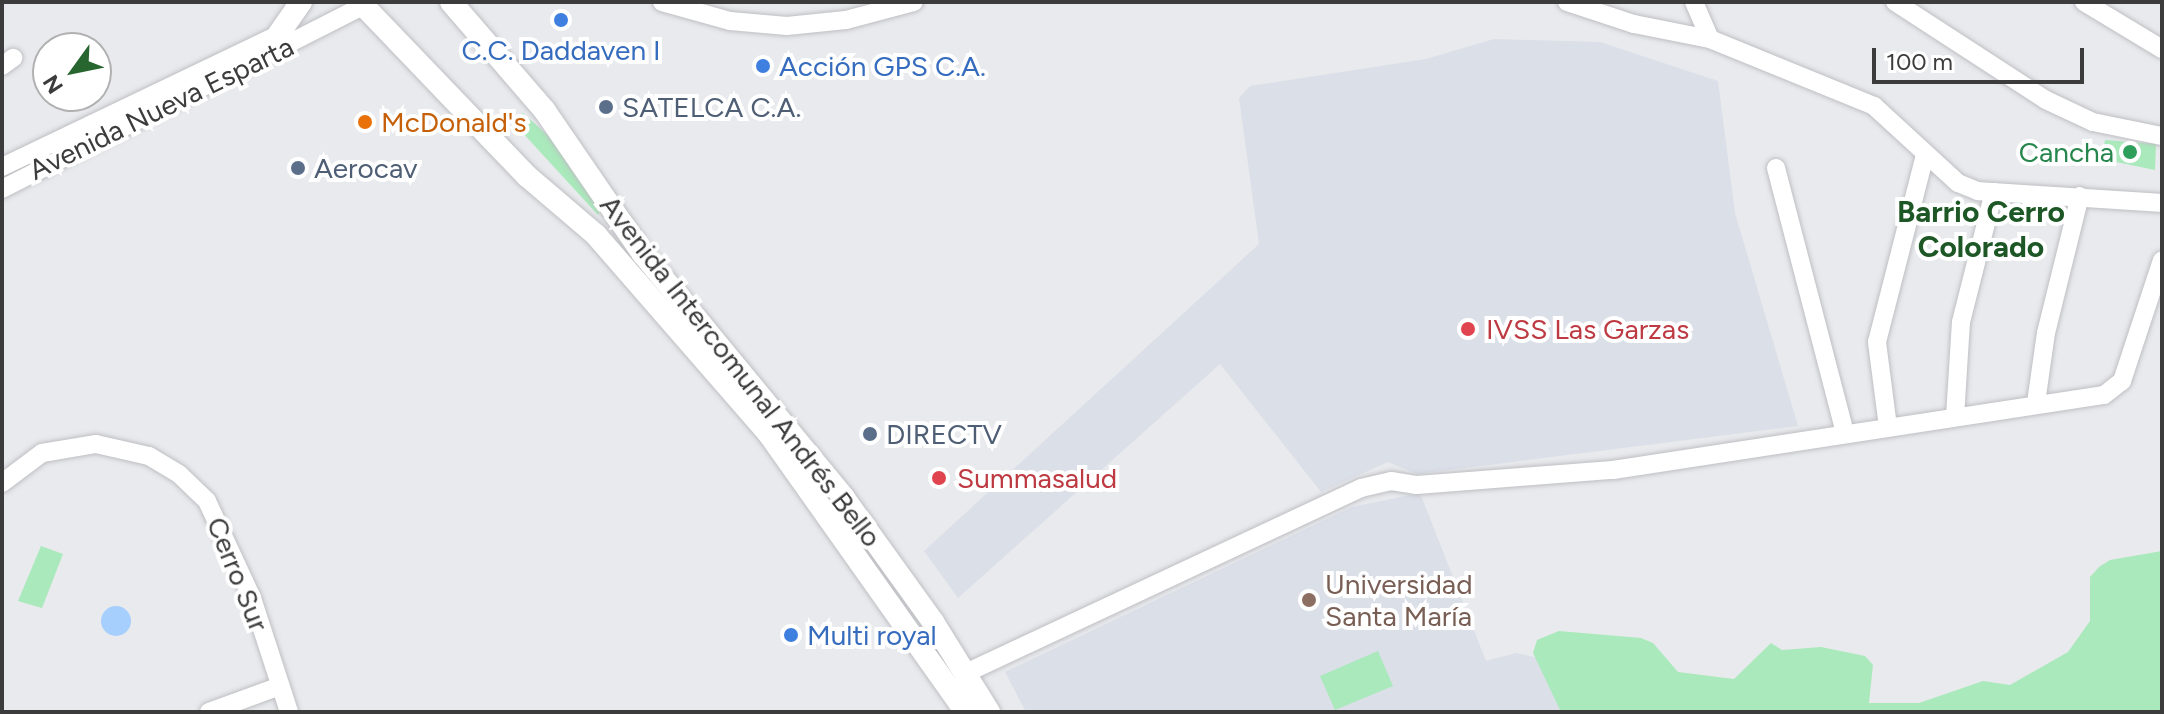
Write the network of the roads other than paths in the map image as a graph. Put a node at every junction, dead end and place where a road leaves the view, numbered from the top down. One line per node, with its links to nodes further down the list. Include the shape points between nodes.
1 (301, 2): 10 (main road)
2 (451, 2): 27 (main road, Avenida Intercomunal Andrés Bello, via 570,144 643,254 844,498)
3 (662, 2): 4 (street, via 730,21 787,26 846,20)
4 (914, 2)
5 (1567, 2): 11 (street, via 1634,24)
6 (1694, 2): 11 (street)
7 (1895, 2): 13 (street, via 2046,100 2093,122)
8 (2084, 2): 12 (street)
9 (364, 3): 17 (street, Avenida Nueva Esparta); 31 (main road, Avenida Intercomunal Andrés Bello, via 516,166 596,235 759,422)
10 (278, 35): 15 (street, Avenida Nueva Esparta)
11 (1710, 39): 14 (street, via 1874,106)
12 (2162, 49)
13 (2162, 136)
14 (1925, 155): 18 (street, via 1958,183); 24 (street, via 1877,342)
15 (2, 167)
16 (1776, 168): 25 (street)
17 (2, 189)
18 (1994, 192): 19 (street); 23 (street, via 1961,322)
19 (2080, 196): 20 (street); 22 (street, via 2046,333)
20 (2162, 203)
21 (2162, 260): 22 (street, via 2115,390)
22 (2036, 403): 23 (street)
23 (1955, 417): 24 (street)
24 (1888, 427): 25 (street)
25 (1845, 432): 27 (street, via 1613,470 1416,485 1391,481 1361,488)
26 (2, 483): 28 (street, Cerro Sur, via 42,453 96,444 149,456 179,474 207,501 252,598)
27 (966, 673): 32 (main road, Avenida Intercomunal Andrés Bello)
28 (280, 686): 29 (street); 30 (street, Cerro Sur)
29 (209, 712)
30 (289, 712)
31 (966, 712)
32 (989, 712)

